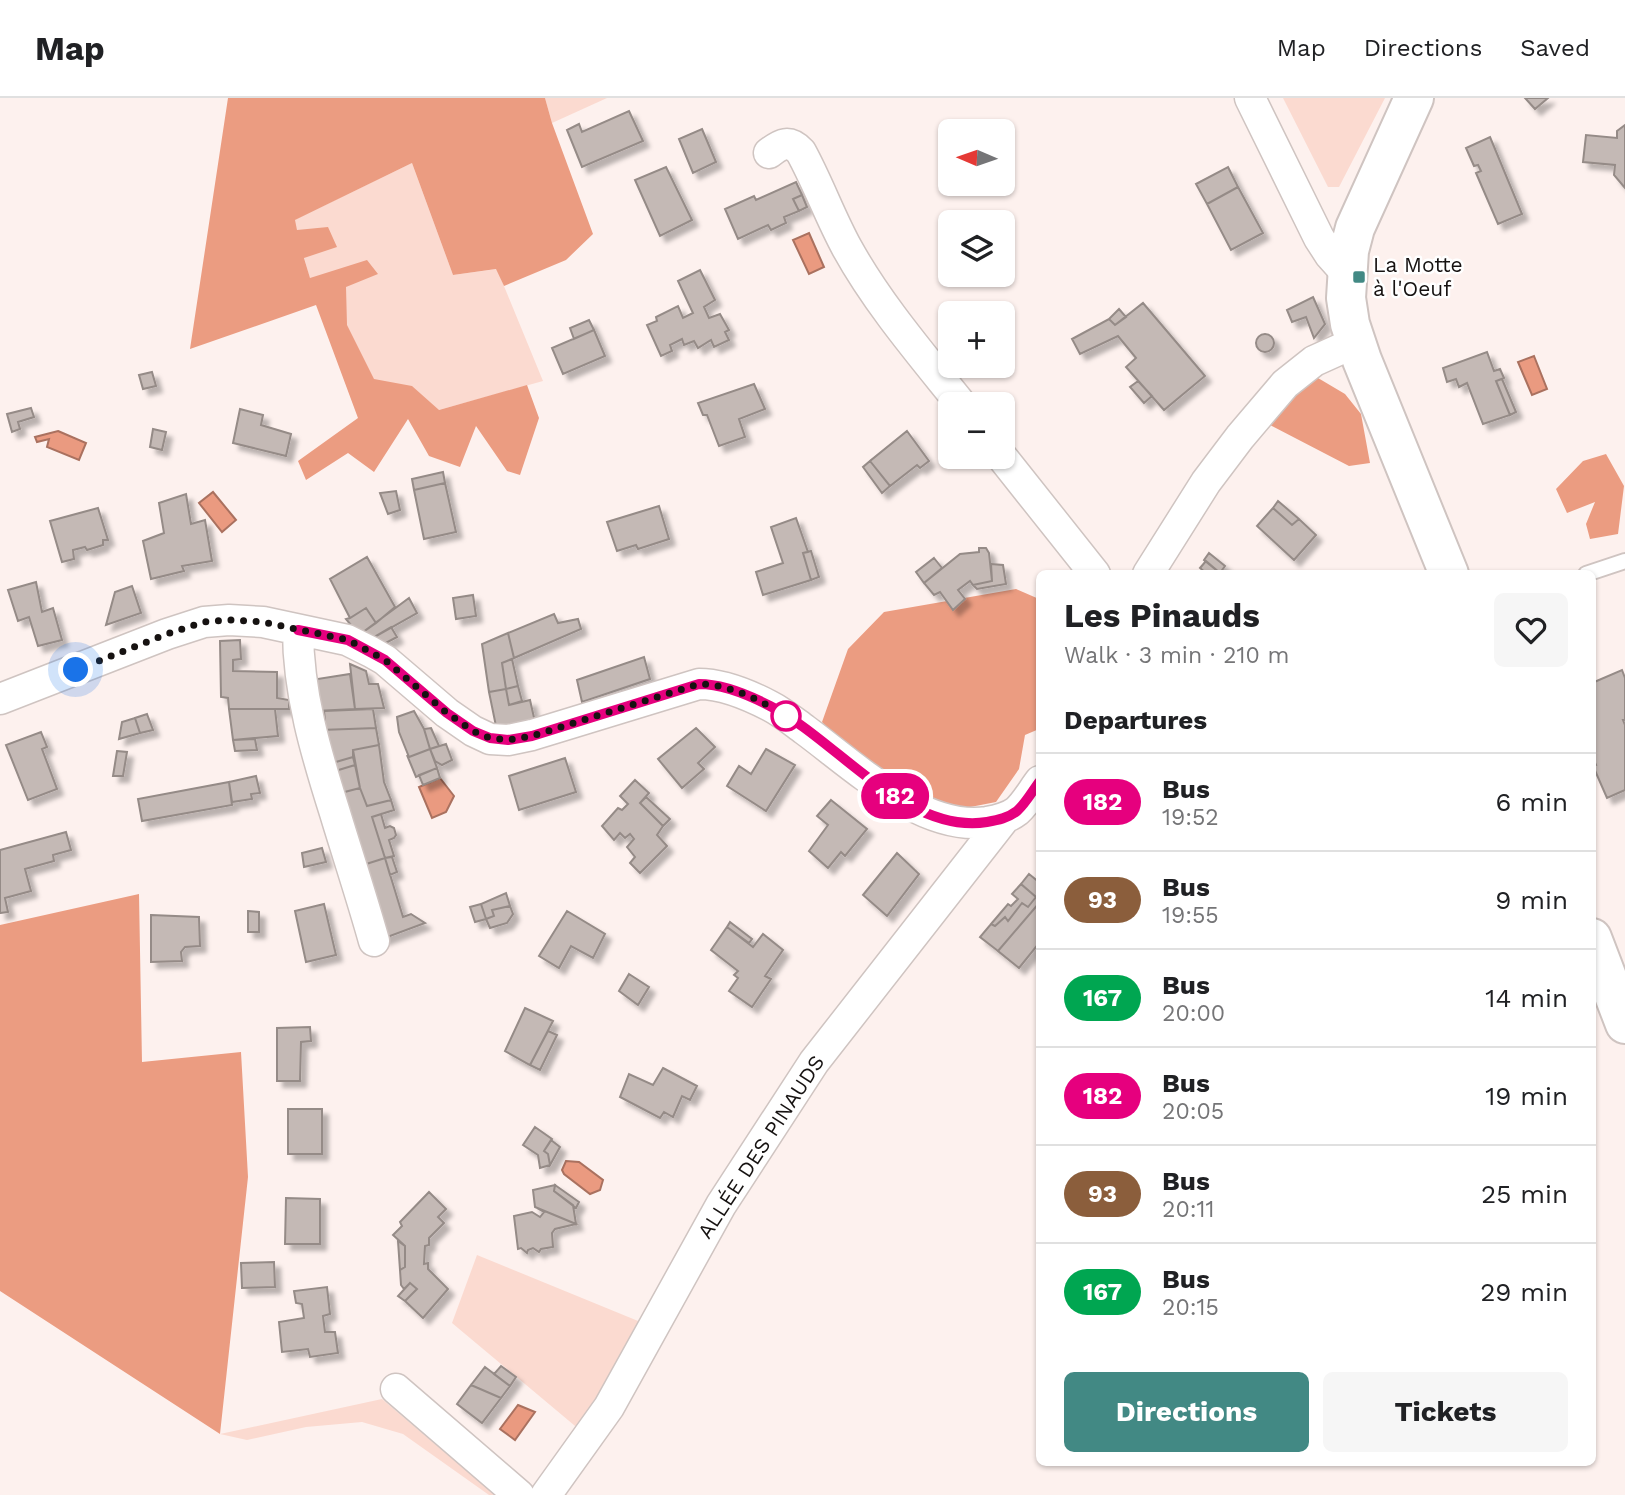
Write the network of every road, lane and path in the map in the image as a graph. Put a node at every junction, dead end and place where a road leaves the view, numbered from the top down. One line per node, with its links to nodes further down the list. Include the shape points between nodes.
1 (1250, 98): 4 (street, via 1319,238)
2 (1414, 98): 4 (street, via 1355,228)
3 (769, 152): 6 (street, via 789,143 801,152 867,281)
4 (1347, 274): 5 (street, via 1346,298)
5 (1356, 342): 10 (street, via 1314,361 1285,384 1206,482); 11 (street)
6 (952, 392)
7 (1012, 469): 9 (street)
8 (1625, 561): 12 (lane)
9 (1092, 570)
10 (1151, 570)
11 (1447, 570)
12 (1596, 571)
13 (298, 630): 14 (street, via 263,622 204,622); 16 (street, via 348,640 371,652 447,713 490,738 532,736 699,684 712,684 770,706 883,789 920,810 947,821); 17 (street, via 301,681 315,747)
14 (0, 699)
15 (1036, 786): 16 (street, ALLÉE DES PINAUDS, via 1018,810)
16 (1004, 819): 22 (street, ALLÉE DES PINAUDS, via 814,1062 721,1205 609,1406)
17 (374, 941)
18 (1596, 948): 19 (street)
19 (1625, 1024)
20 (396, 1389): 21 (street)
21 (519, 1495)
22 (546, 1495)

